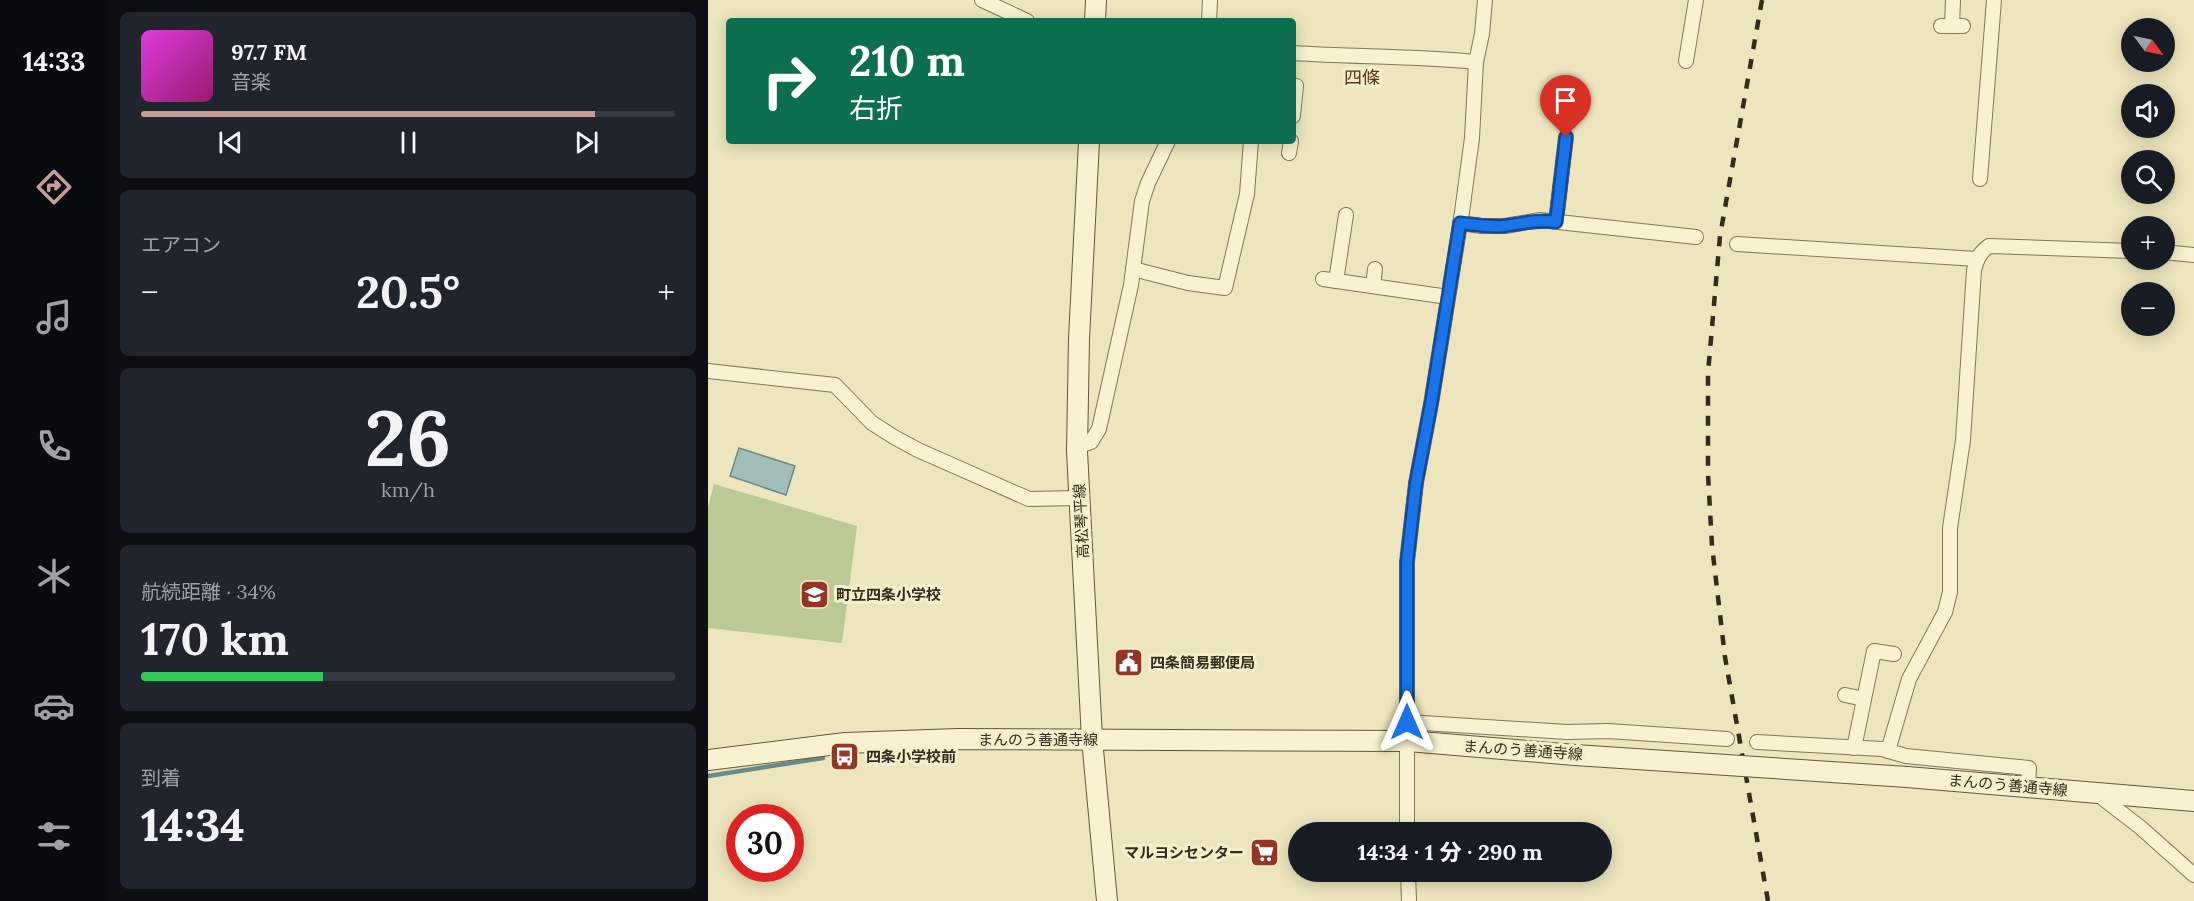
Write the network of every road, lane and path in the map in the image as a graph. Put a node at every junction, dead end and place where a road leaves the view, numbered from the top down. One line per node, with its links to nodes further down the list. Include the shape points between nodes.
1 (982, 0): 8 (street)
2 (1096, 0): 9 (main road)
3 (1210, 0): 10 (street)
4 (1485, 0): 14 (street)
5 (1696, 0): 13 (street)
6 (1953, 0): 11 (street)
7 (1994, 0): 19 (street)
8 (1021, 18)
9 (1095, 18)
10 (1209, 18)
11 (1952, 26)
12 (1296, 52): 14 (street, via 1421,56)
13 (1686, 61)
14 (1476, 62): 22 (street, via 1472,138)
15 (1566, 137): 21 (street)
16 (1089, 144): 34 (main road, 高松琴平線)
17 (1167, 144): 29 (street, via 1142,201)
18 (1251, 144): 29 (street, via 1247,194 1225,288)
19 (1980, 179)
20 (1346, 215): 31 (street, via 1330,280)
21 (1556, 222): 22 (street, via 1540,220 1493,226); 23 (street)
22 (1460, 223): 32 (street)
23 (1696, 237)
24 (1737, 244): 28 (street)
25 (2121, 251): 28 (street, via 1989,246)
26 (2175, 253): 27 (street)
27 (2194, 255)
28 (1977, 259): 44 (street, via 1963,440 1950,528 1950,592 1945,612 1909,679)
29 (1133, 269): 34 (street, via 1100,429 1091,442)
30 (1376, 269): 31 (street)
31 (1373, 286): 32 (street)
32 (1448, 297): 39 (street, via 1416,483 1407,562)
33 (708, 372): 35 (street, via 838,384 872,423 918,450 1029,499)
34 (1077, 447): 35 (main road, 高松琴平線)
35 (1079, 498): 40 (main road, 高松琴平線)
36 (1894, 654): 38 (street, via 1874,651)
37 (1845, 695): 38 (street)
38 (1864, 699): 43 (street)
39 (1408, 732): 40 (main road, まんのう善通寺線); 41 (street, via 1608,731); 46 (main road, まんのう善通寺線, bridge, via 1575,755); 49 (street)
40 (1092, 739): 45 (main road, まんのう善通寺線, via 845,743); 52 (main road, 高松琴平線)
41 (1727, 739)
42 (1757, 742): 43 (street)
43 (1854, 748): 44 (street)
44 (1888, 751): 46 (street, via 2030,768)
45 (708, 760)
46 (2028, 787): 47 (main road, まんのう善通寺線)
47 (2096, 793): 48 (main road, まんのう善通寺線); 50 (street)
48 (2194, 801)
49 (1407, 822)
50 (2194, 875)
51 (1408, 882): 53 (street)
52 (1107, 901)
53 (1409, 901)

